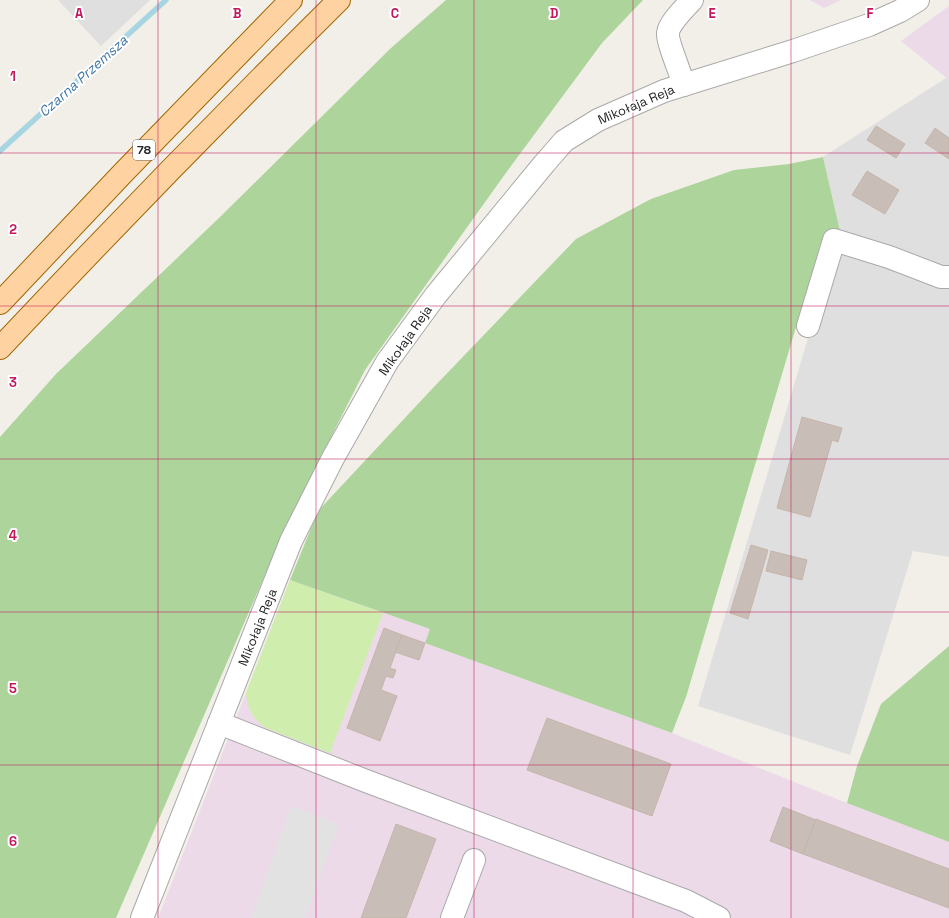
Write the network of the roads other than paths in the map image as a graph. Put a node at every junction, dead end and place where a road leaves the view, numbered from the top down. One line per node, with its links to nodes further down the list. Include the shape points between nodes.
1 (291, 0): 7 (main road, 78)
2 (340, 0): 9 (main road, 78, via 232,107)
3 (692, 0): 5 (street, via 668,33)
4 (918, 0): 5 (street, Mikołaja Reja, via 869,25)
5 (684, 85): 10 (street, Mikołaja Reja, via 598,120 564,141 436,295 387,362 333,458 291,541)
6 (949, 277): 8 (street, via 941,277 834,240)
7 (0, 303)
8 (808, 326)
9 (0, 348)
10 (218, 723): 12 (street, Mikołaja Reja); 14 (street, via 686,901)
11 (474, 860): 13 (street)
12 (142, 918)
13 (452, 918)
14 (719, 918)

